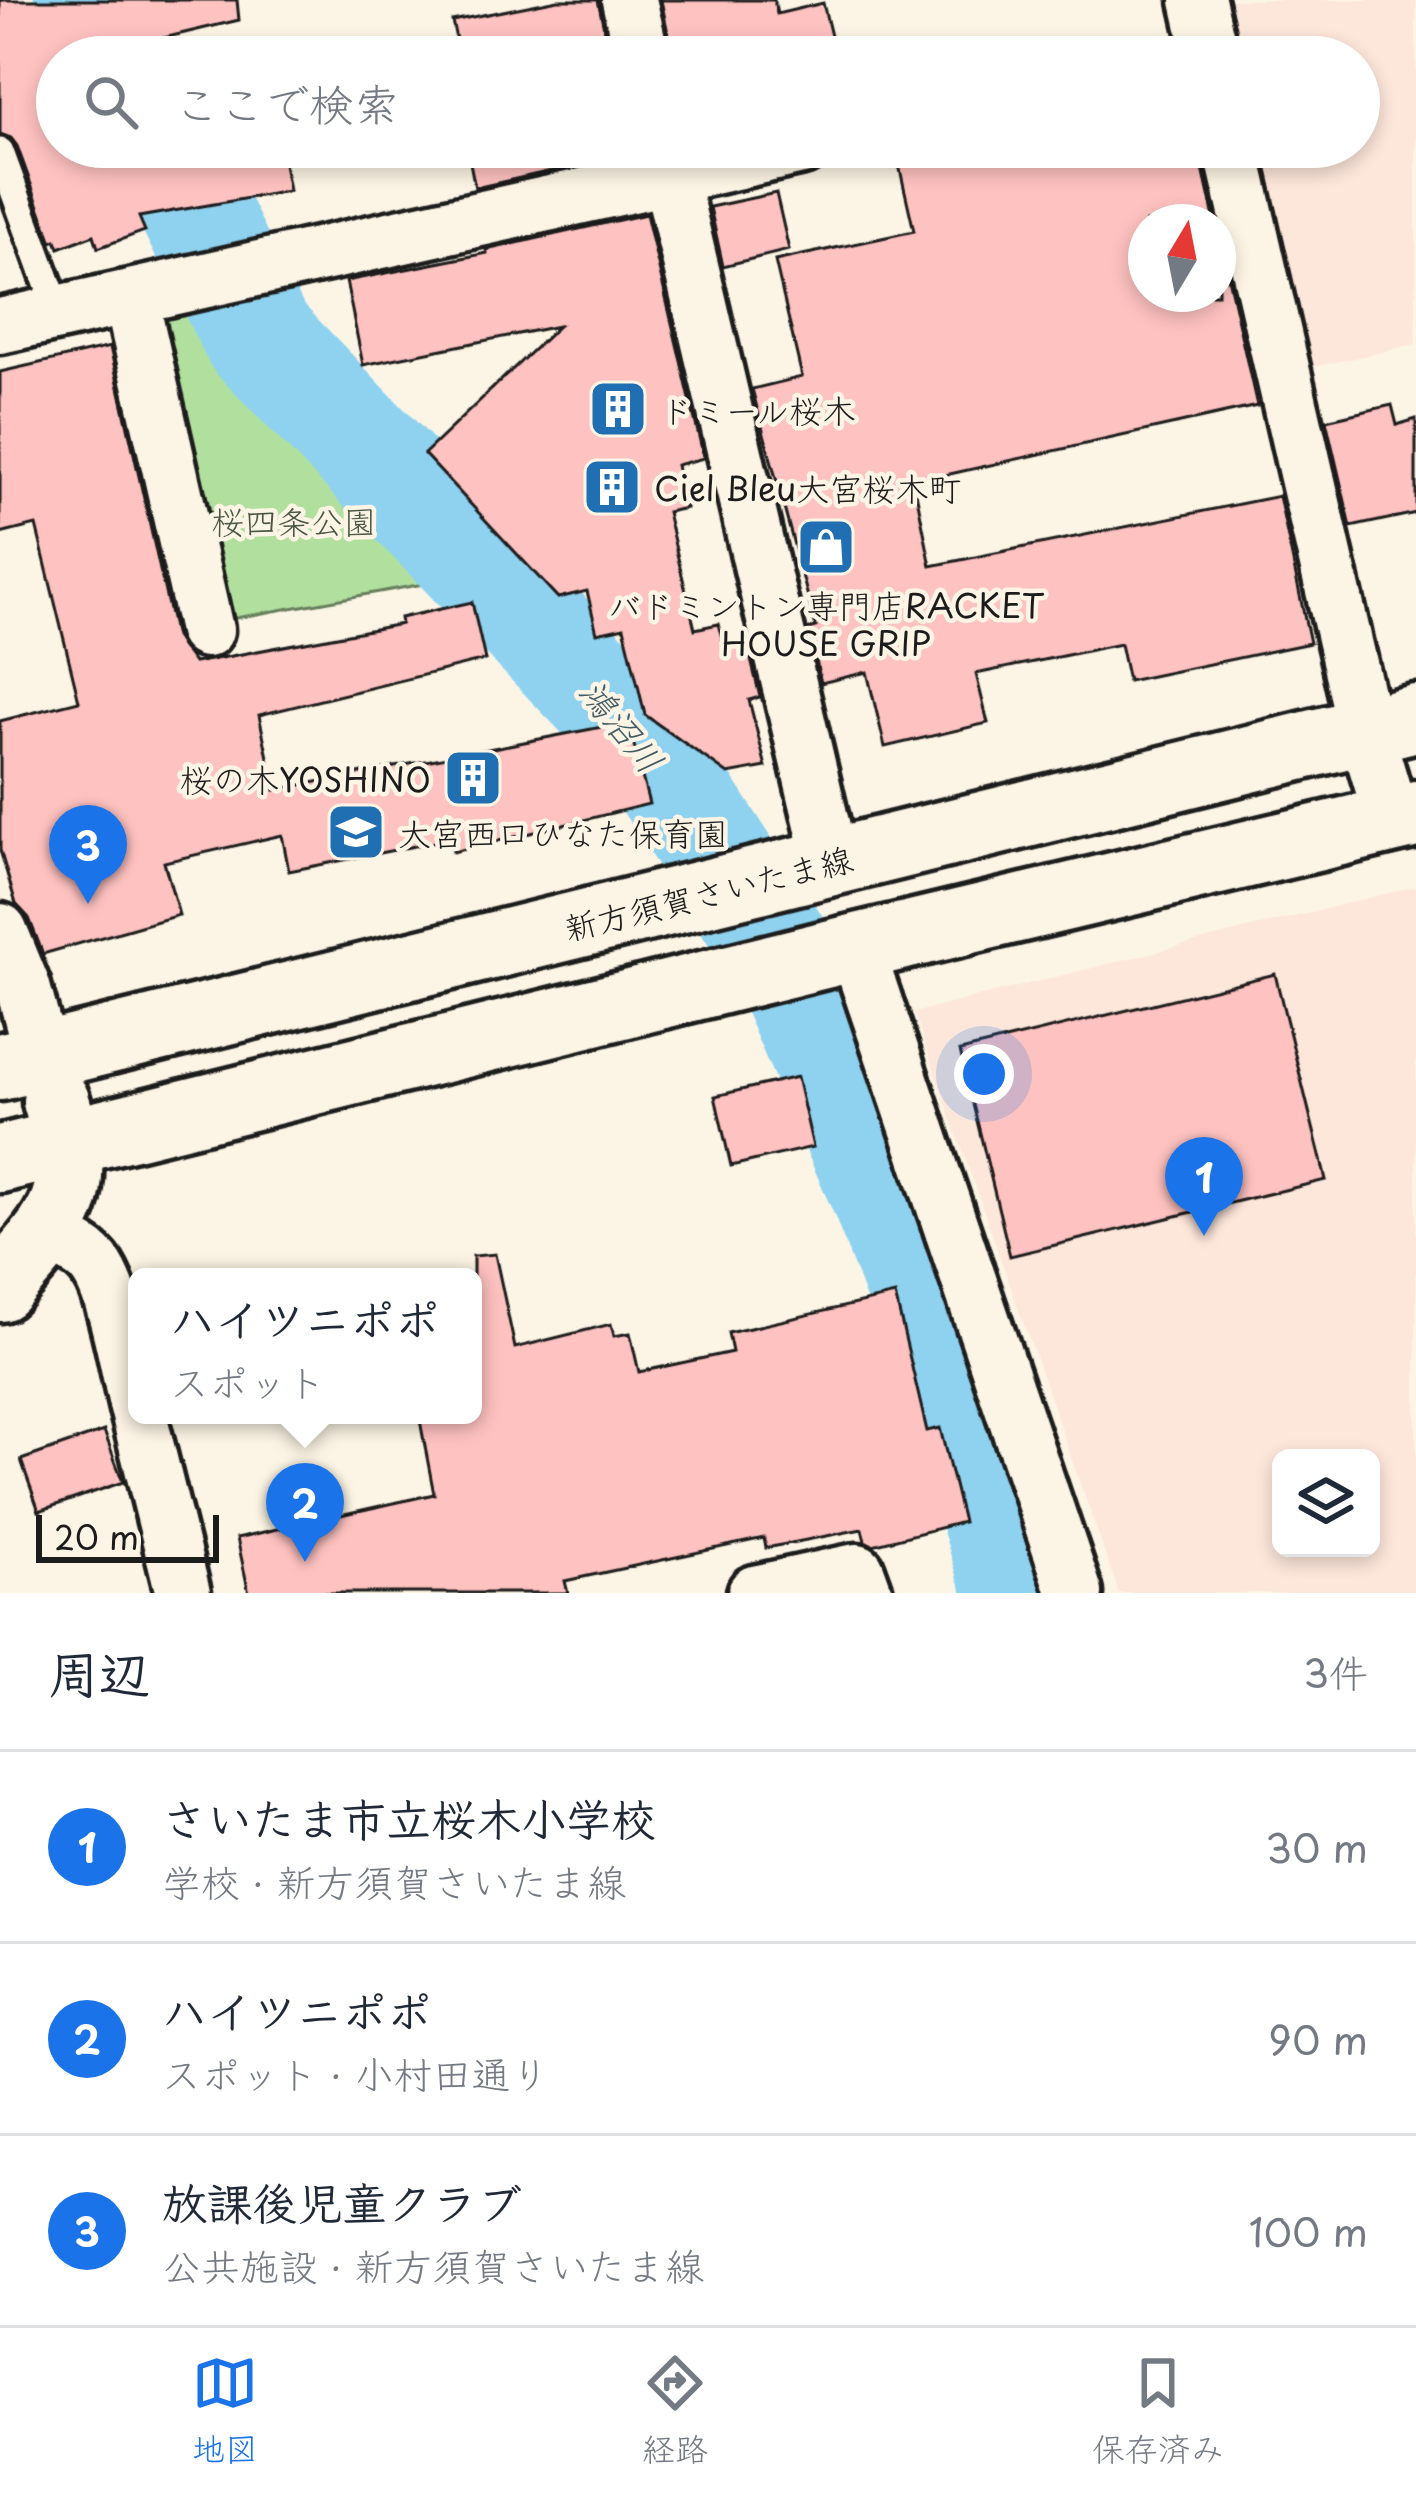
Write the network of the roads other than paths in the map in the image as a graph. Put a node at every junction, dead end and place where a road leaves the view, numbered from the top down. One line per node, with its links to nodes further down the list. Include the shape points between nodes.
1 (629, 0): 3 (street)
2 (1198, 0): 4 (street)
3 (637, 36)
4 (1206, 36)
5 (0, 152): 10 (lane)
6 (643, 168): 9 (street)
7 (667, 168): 15 (street)
8 (1238, 168): 13 (street)
9 (149, 294): 10 (street); 12 (street)
10 (59, 314): 11 (street)
11 (0, 326)
12 (206, 630)
13 (1391, 724): 14 (street); 15 (main road, 新方須賀さいたま線)
14 (1404, 816): 17 (main road)
15 (817, 866): 18 (main road, 新方須賀さいたま線)
16 (0, 931): 18 (street, via 22,987)
17 (842, 950): 19 (main road); 28 (street)
18 (21, 1062): 19 (main road)
19 (69, 1142): 20 (main road); 21 (main road, via 65,1204)
20 (0, 1159)
21 (46, 1237): 22 (main road); 23 (street, via 82,1254 106,1283)
22 (0, 1288)
23 (128, 1372)
24 (141, 1424): 25 (street)
25 (183, 1593)
26 (754, 1593): 27 (street, via 857,1571)
27 (865, 1593)
28 (1075, 1593)

